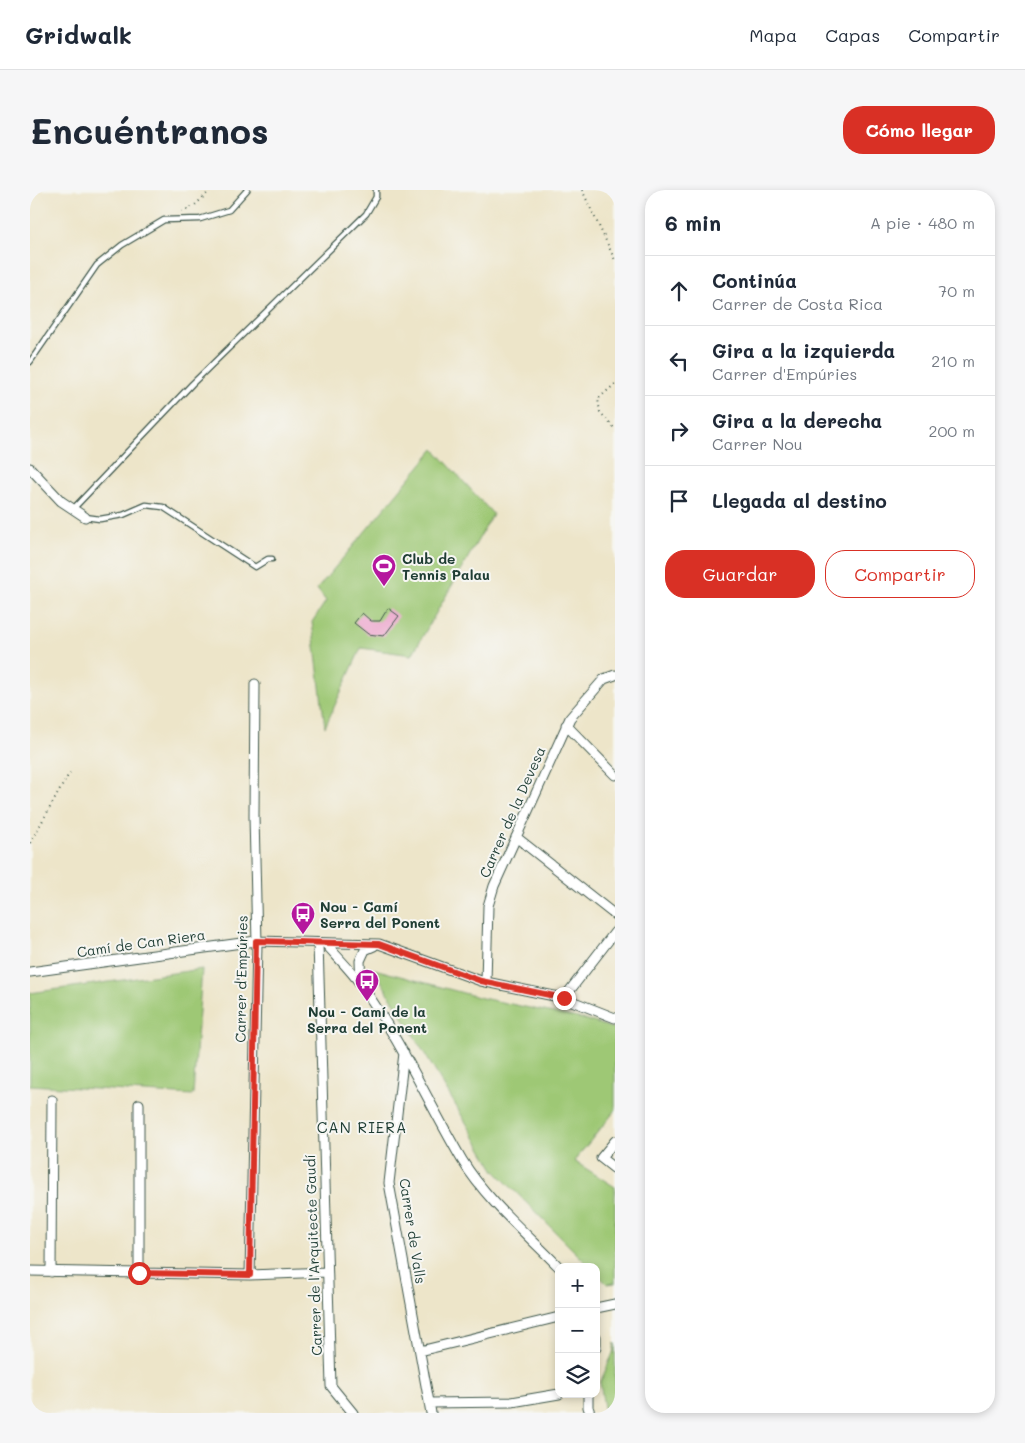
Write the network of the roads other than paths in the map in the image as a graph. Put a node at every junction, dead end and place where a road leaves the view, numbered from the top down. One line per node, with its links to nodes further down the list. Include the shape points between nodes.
1 (247, 190): 3 (lane, via 229,210 200,219 164,220 122,244 97,265)
2 (376, 190): 5 (lane, via 376,197 366,214 192,384)
3 (30, 362)
4 (30, 468): 5 (street)
5 (73, 509): 6 (street)
6 (85, 517): 7 (lane, via 100,519 123,515 146,505 163,508 255,567)
7 (272, 559)
8 (615, 675): 10 (street, Carrer de la Devesa, via 604,679)
9 (255, 684): 15 (street, Carrer d'Empúries)
10 (566, 725): 11 (street); 12 (street, Carrer de la Devesa)
11 (615, 775)
12 (516, 837): 13 (street); 19 (street, Carrer de la Devesa, via 488,906)
13 (615, 915)
14 (615, 932): 21 (street)
15 (256, 941): 16 (street, Camí de Can Riera); 18 (street, Camí de Can Riera); 33 (street, Carrer d'Empúries)
16 (322, 943): 17 (street, Camí de Can Riera); 20 (street); 31 (street, Carrer de l'Arquitecte Gaudí)
17 (379, 944): 19 (street, Camí de Can Riera); 20 (street, via 365,950 360,961)
18 (30, 972)
19 (486, 982): 21 (street, Camí de Can Riera)
20 (361, 983): 23 (street)
21 (564, 998): 22 (street, Camí de Can Riera)
22 (615, 1018)
23 (404, 1053): 28 (street, via 463,1161 491,1197); 37 (street, Carrer de Valls, via 389,1184)
24 (52, 1100): 30 (street)
25 (139, 1104): 32 (street)
26 (615, 1141): 27 (street, via 601,1158)
27 (615, 1169)
28 (555, 1263)
29 (30, 1272): 30 (street)
30 (51, 1272): 32 (street)
31 (327, 1272): 33 (street); 41 (street, Carrer de l'Arquitecte Gaudí, via 331,1386)
32 (139, 1273): 33 (street)
33 (250, 1275)
34 (615, 1304): 35 (street)
35 (600, 1307)
36 (555, 1318): 37 (street)
37 (420, 1351): 40 (street, Carrer de Valls)
38 (555, 1395): 40 (street, via 512,1402)
39 (588, 1398): 43 (street)
40 (429, 1403): 42 (street, Carrer de Valls)
41 (353, 1413)
42 (431, 1413)
43 (590, 1413)

